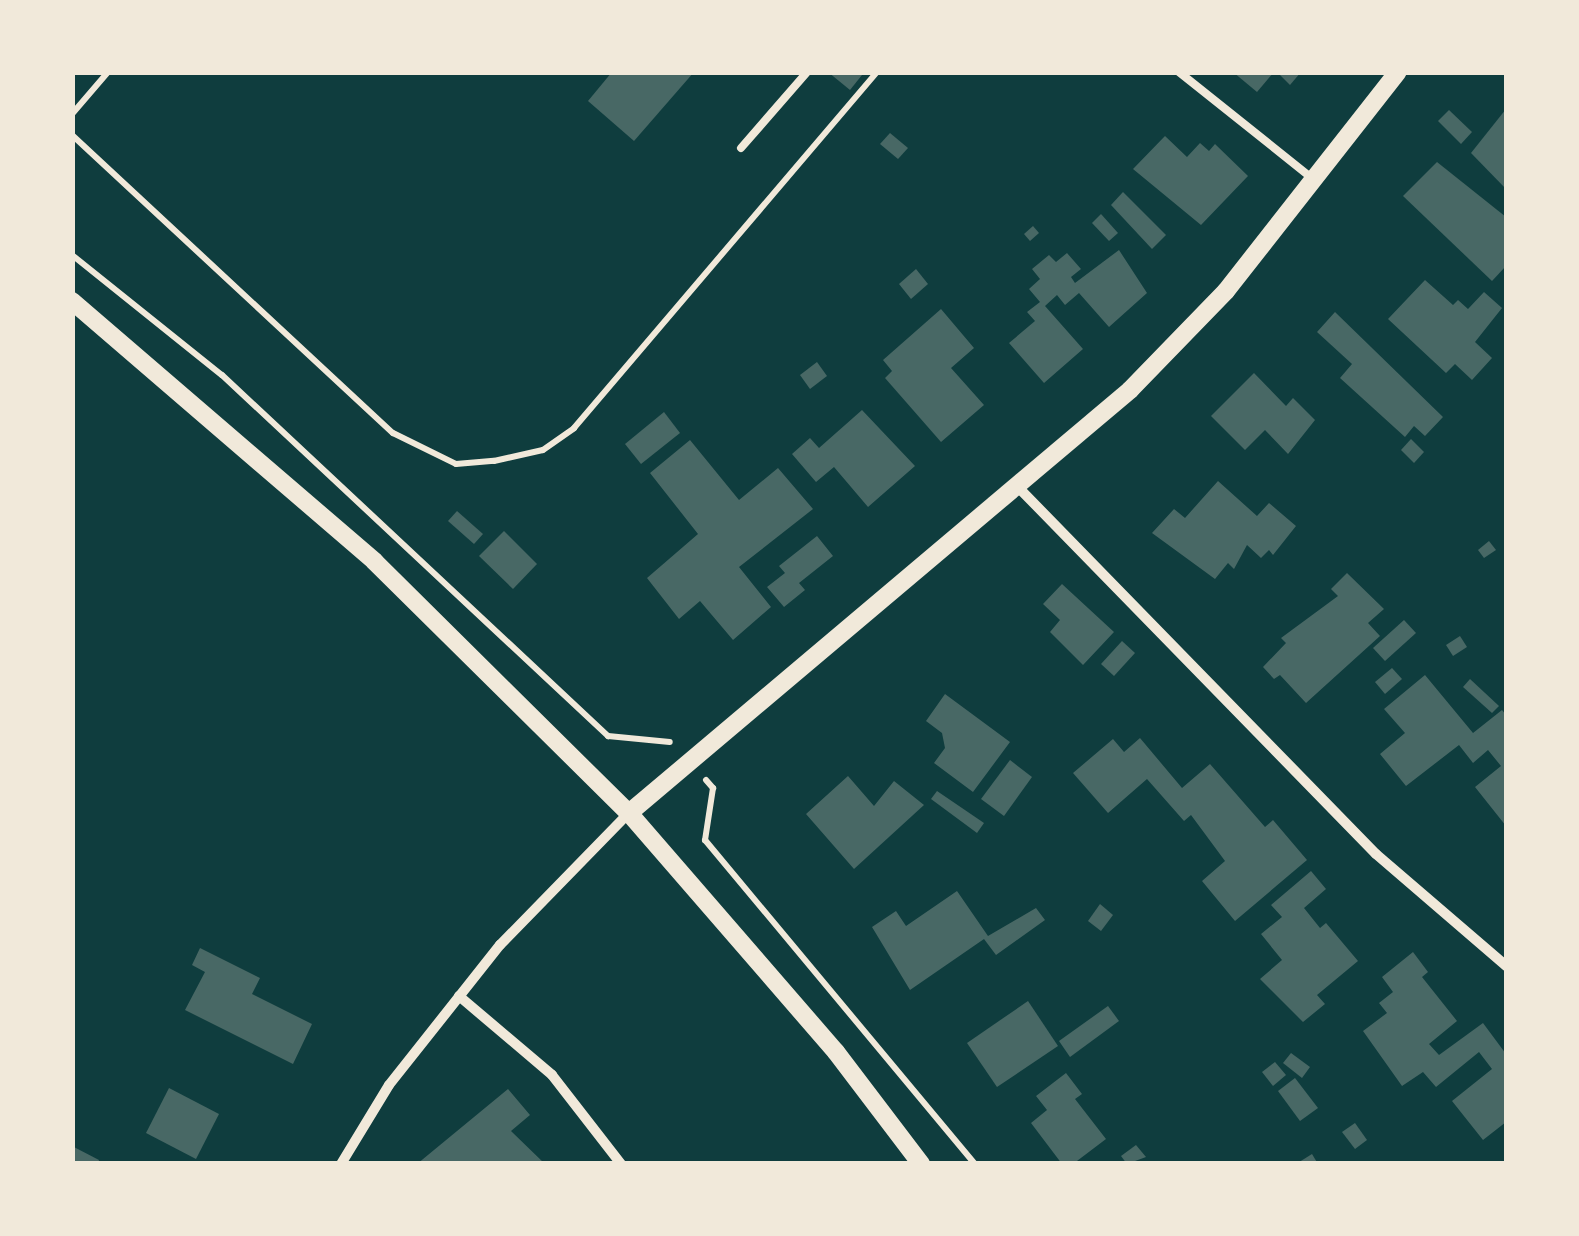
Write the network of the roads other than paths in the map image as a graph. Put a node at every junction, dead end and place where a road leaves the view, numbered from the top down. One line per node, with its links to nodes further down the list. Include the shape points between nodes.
1 (807, 72): 4 (lane)
2 (1179, 72): 5 (lane)
3 (1398, 72): 5 (street)
4 (741, 148)
5 (1316, 181): 7 (street, via 1226,290 1130,390)
6 (72, 302): 8 (street, via 374,561)
7 (1017, 486): 8 (street); 9 (street, via 1376,854)
8 (629, 813): 10 (street); 13 (street, via 836,1052)
9 (1506, 966)
10 (459, 996): 11 (street, via 389,1085); 12 (street, via 552,1075)
11 (341, 1164)
12 (621, 1164)
13 (921, 1164)

